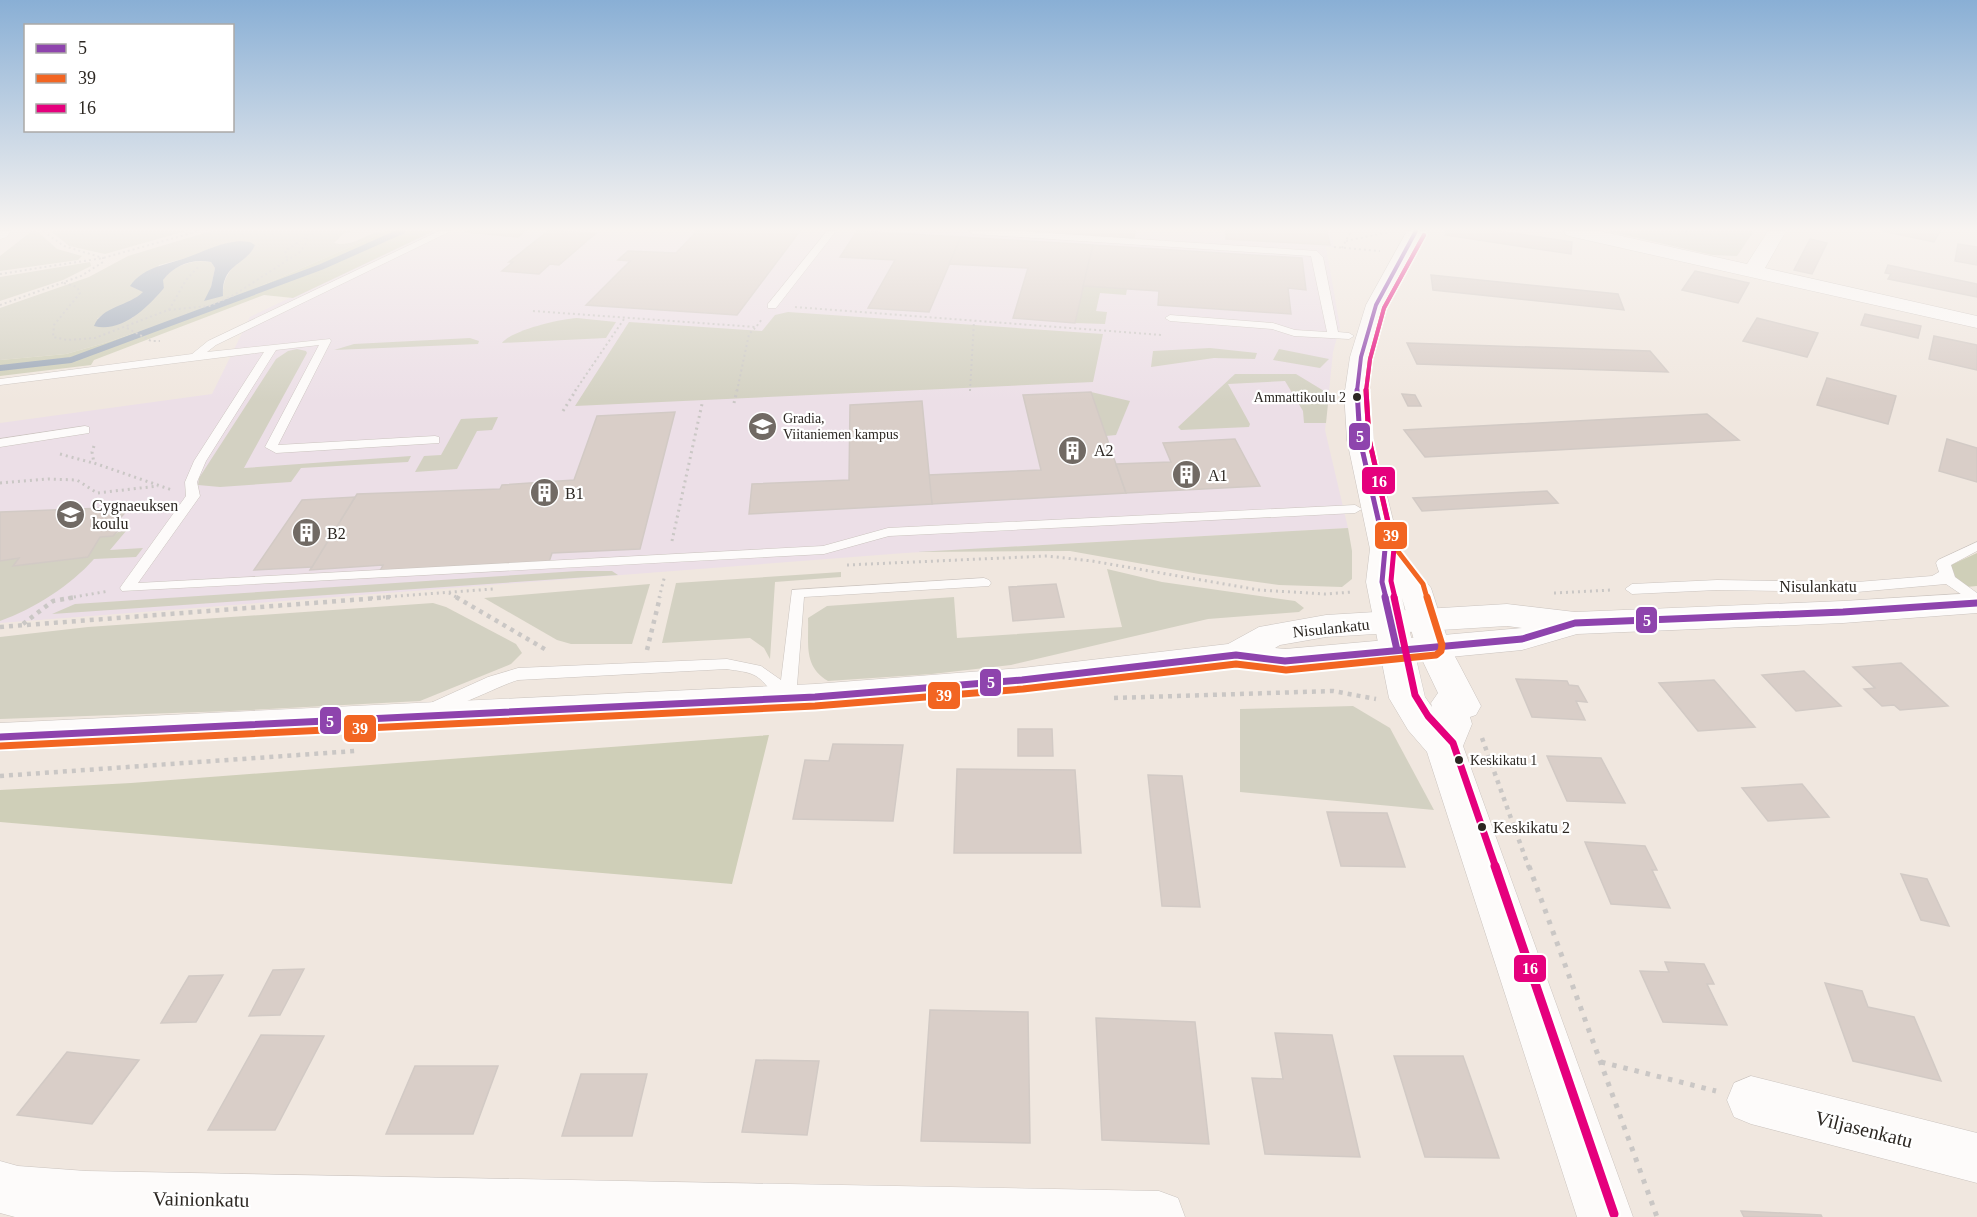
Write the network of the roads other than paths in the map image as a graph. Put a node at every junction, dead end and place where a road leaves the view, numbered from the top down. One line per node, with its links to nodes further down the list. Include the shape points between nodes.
1 (328, 288): 12 (lane, via 212,343)
2 (786, 288): 6 (lane)
3 (1324, 288): 9 (lane)
4 (1385, 288): 14 (street, via 1364,347)
5 (1827, 288): 8 (street)
6 (772, 306)
7 (1170, 318): 9 (lane)
8 (1977, 322)
9 (1333, 335): 10 (lane)
10 (1350, 336)
11 (273, 348): 12 (lane); 16 (lane, via 326,341 271,447); 18 (lane, via 200,461 191,482 193,496 127,588 824,550 888,532)
12 (195, 357): 13 (lane)
13 (0, 382)
14 (1357, 391): 20 (main road, via 1360,440)
15 (85, 430): 17 (lane)
16 (435, 440)
17 (0, 443)
18 (1355, 510)
19 (1977, 546): 22 (lane, via 1943,563)
20 (1385, 549): 26 (main road, via 1415,588); 27 (main road, via 1382,582)
21 (1923, 572): 22 (lane)
22 (1949, 579): 24 (lane, Nisulankatu, via 1857,587 1717,585); 25 (lane)
23 (984, 583): 28 (lane, via 797,593)
24 (1632, 589)
25 (1977, 601): 26 (main road, Nisulankatu, via 1843,612 1575,623 1522,639)
26 (1430, 633): 27 (main road, Nisulankatu); 31 (main road, via 1462,706 1449,703)
27 (1394, 636): 28 (main road, Nisulankatu, via 1285,661 1236,655 1022,680); 31 (main road, via 1407,698 1421,721)
28 (788, 698): 29 (main road, Nisulankatu); 29 (lane, via 771,676 750,666 518,674)
29 (416, 717): 30 (main road, Nisulankatu)
30 (0, 737)
31 (1461, 737): 37 (main road)
32 (1751, 1100): 33 (street, Viljasenkatu)
33 (1977, 1158)
34 (0, 1187): 35 (street, Vainionkatu)
35 (80, 1207): 36 (street, Vainionkatu)
36 (1159, 1217)
37 (1605, 1217)

